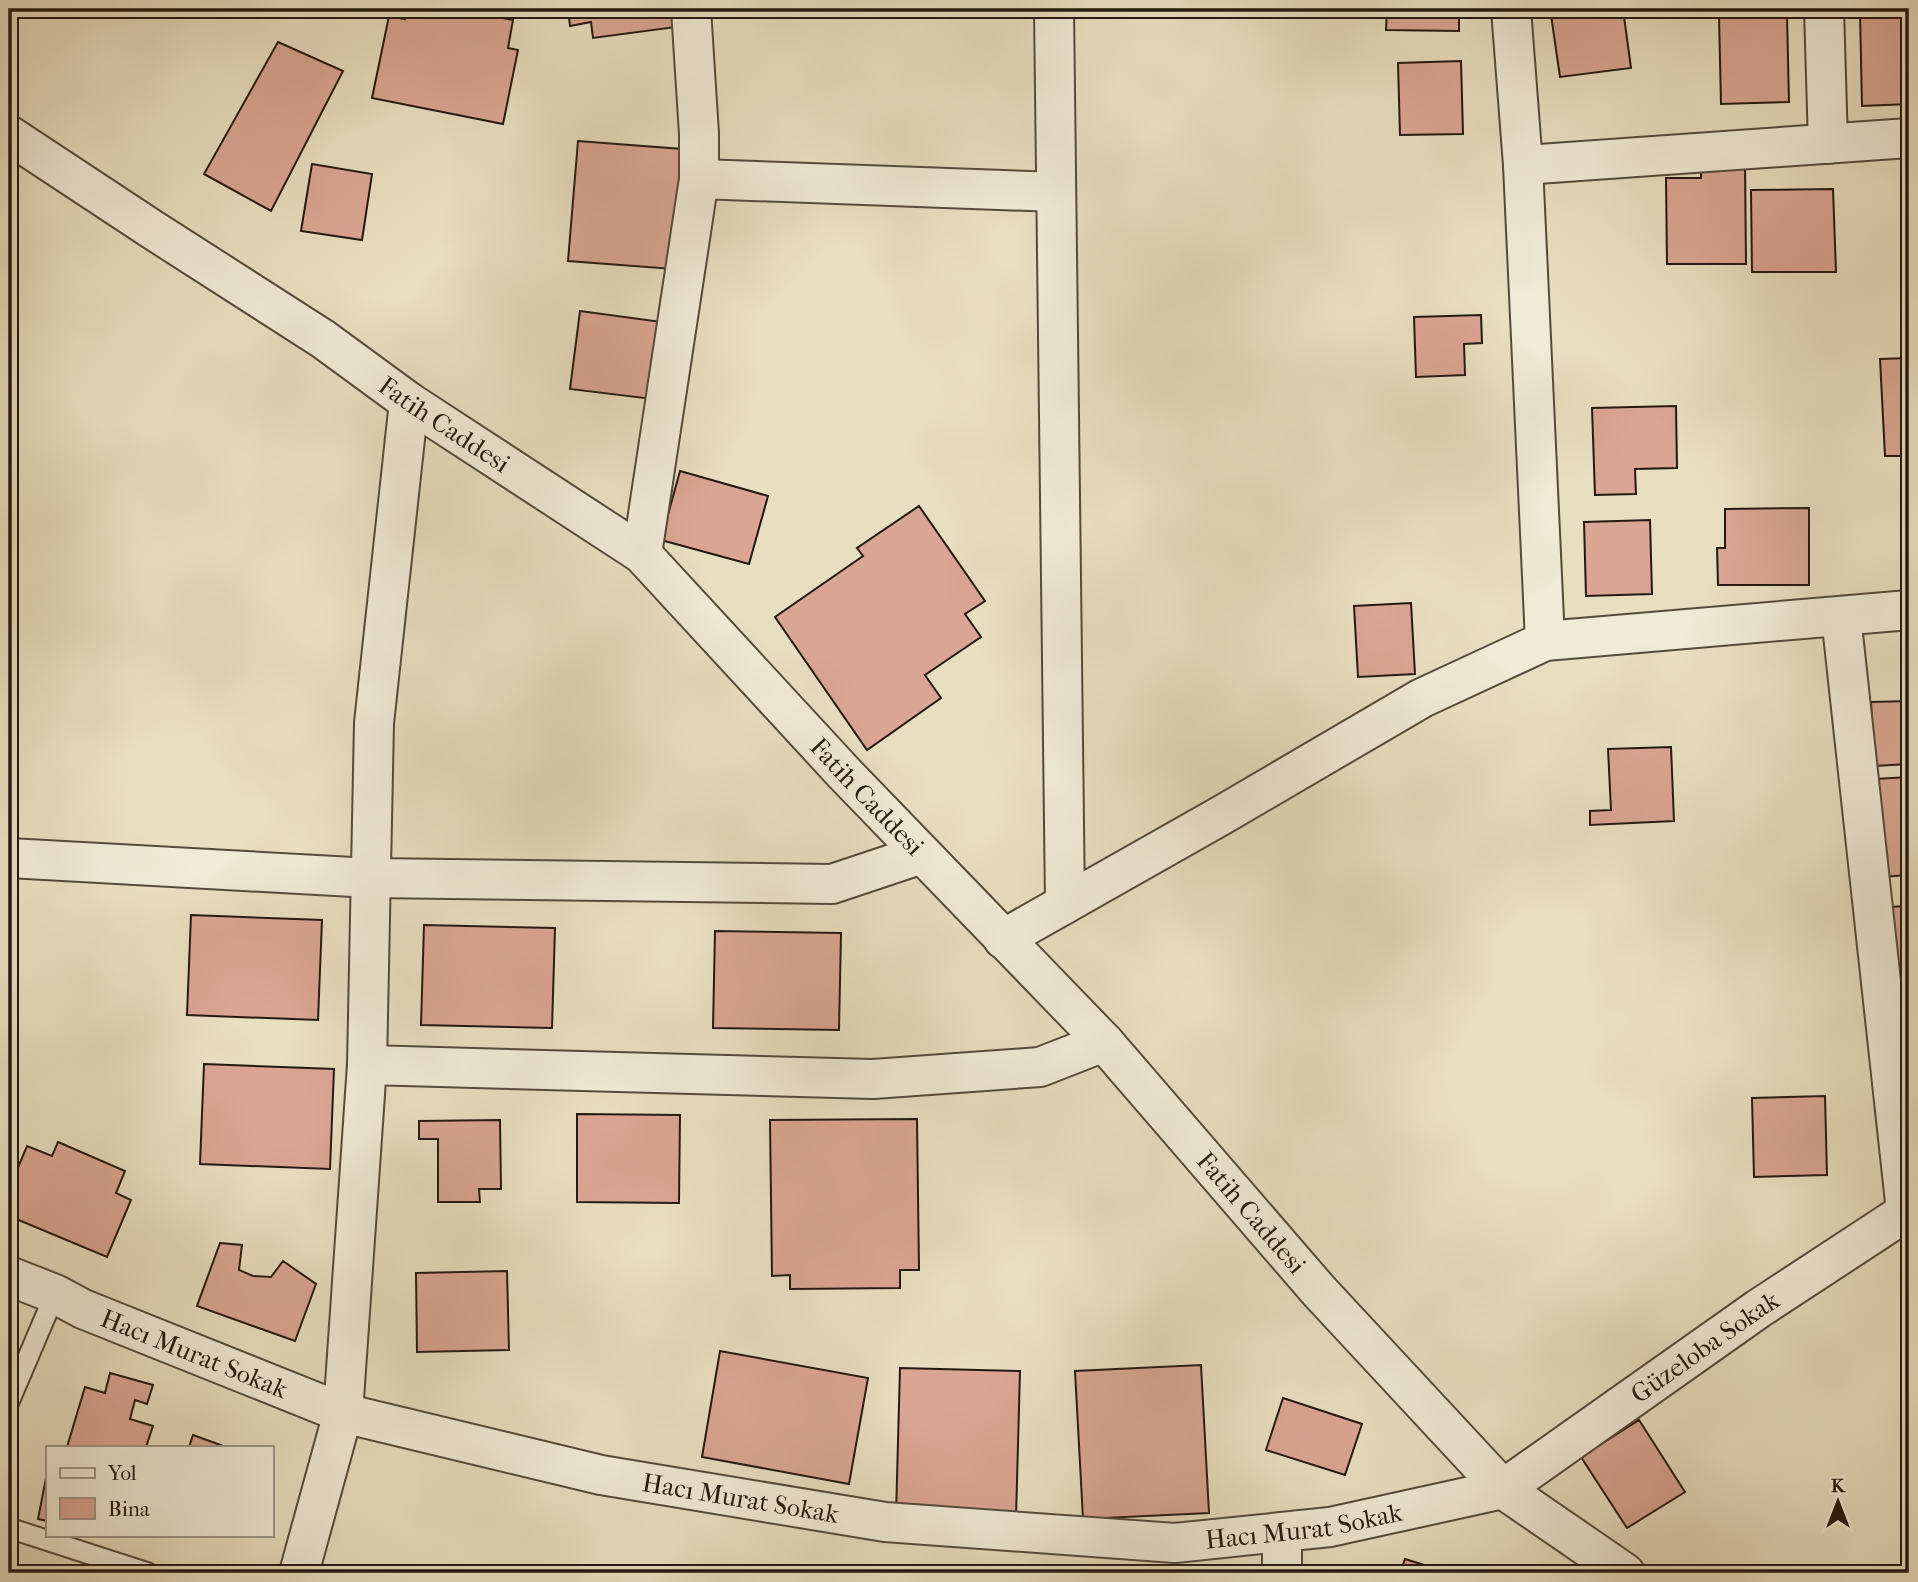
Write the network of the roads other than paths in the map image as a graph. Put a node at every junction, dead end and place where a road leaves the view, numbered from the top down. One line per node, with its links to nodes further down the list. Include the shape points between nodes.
1 (691, 9): 9 (street)
2 (1054, 9): 10 (street)
3 (1511, 9): 8 (street)
4 (1824, 9): 7 (street)
5 (9, 135): 11 (street, Fatih Caddesi, via 323,339)
6 (1909, 138): 7 (street)
7 (1828, 144): 8 (street)
8 (1523, 165): 15 (street)
9 (699, 180): 10 (street); 12 (street)
10 (1056, 192): 19 (street)
11 (409, 402): 12 (street, Fatih Caddesi); 18 (street, via 373,723)
12 (642, 554): 16 (street, Fatih Caddesi)
13 (1909, 610): 14 (street)
14 (1841, 616): 15 (street); 23 (street)
15 (1545, 641): 19 (street, via 1422,698)
16 (922, 854): 18 (street, via 832,884); 20 (street, Fatih Caddesi)
17 (9, 858): 18 (street)
18 (371, 878): 22 (street)
19 (1065, 904): 20 (street)
20 (1003, 939): 21 (street, Fatih Caddesi)
21 (1104, 1042): 22 (street, via 1040,1067 873,1079); 28 (street, Fatih Caddesi, via 1318,1291)
22 (367, 1065): 27 (street)
23 (1908, 1210): 28 (street, Güzeloba Sokak, via 1758,1309)
24 (9, 1276): 25 (street, Hacı Murat Sokak)
25 (55, 1294): 26 (lane); 27 (street, Hacı Murat Sokak)
26 (9, 1402)
27 (343, 1413): 30 (street, Hacı Murat Sokak, via 601,1475 885,1522 1175,1543); 32 (street)
28 (1503, 1489): 30 (street, Hacı Murat Sokak, via 1330,1527); 34 (street, Fatih Caddesi)
29 (9, 1528): 31 (lane)
30 (1282, 1532): 33 (street)
31 (148, 1573)
32 (299, 1573)
33 (1282, 1573)
34 (1625, 1573)

